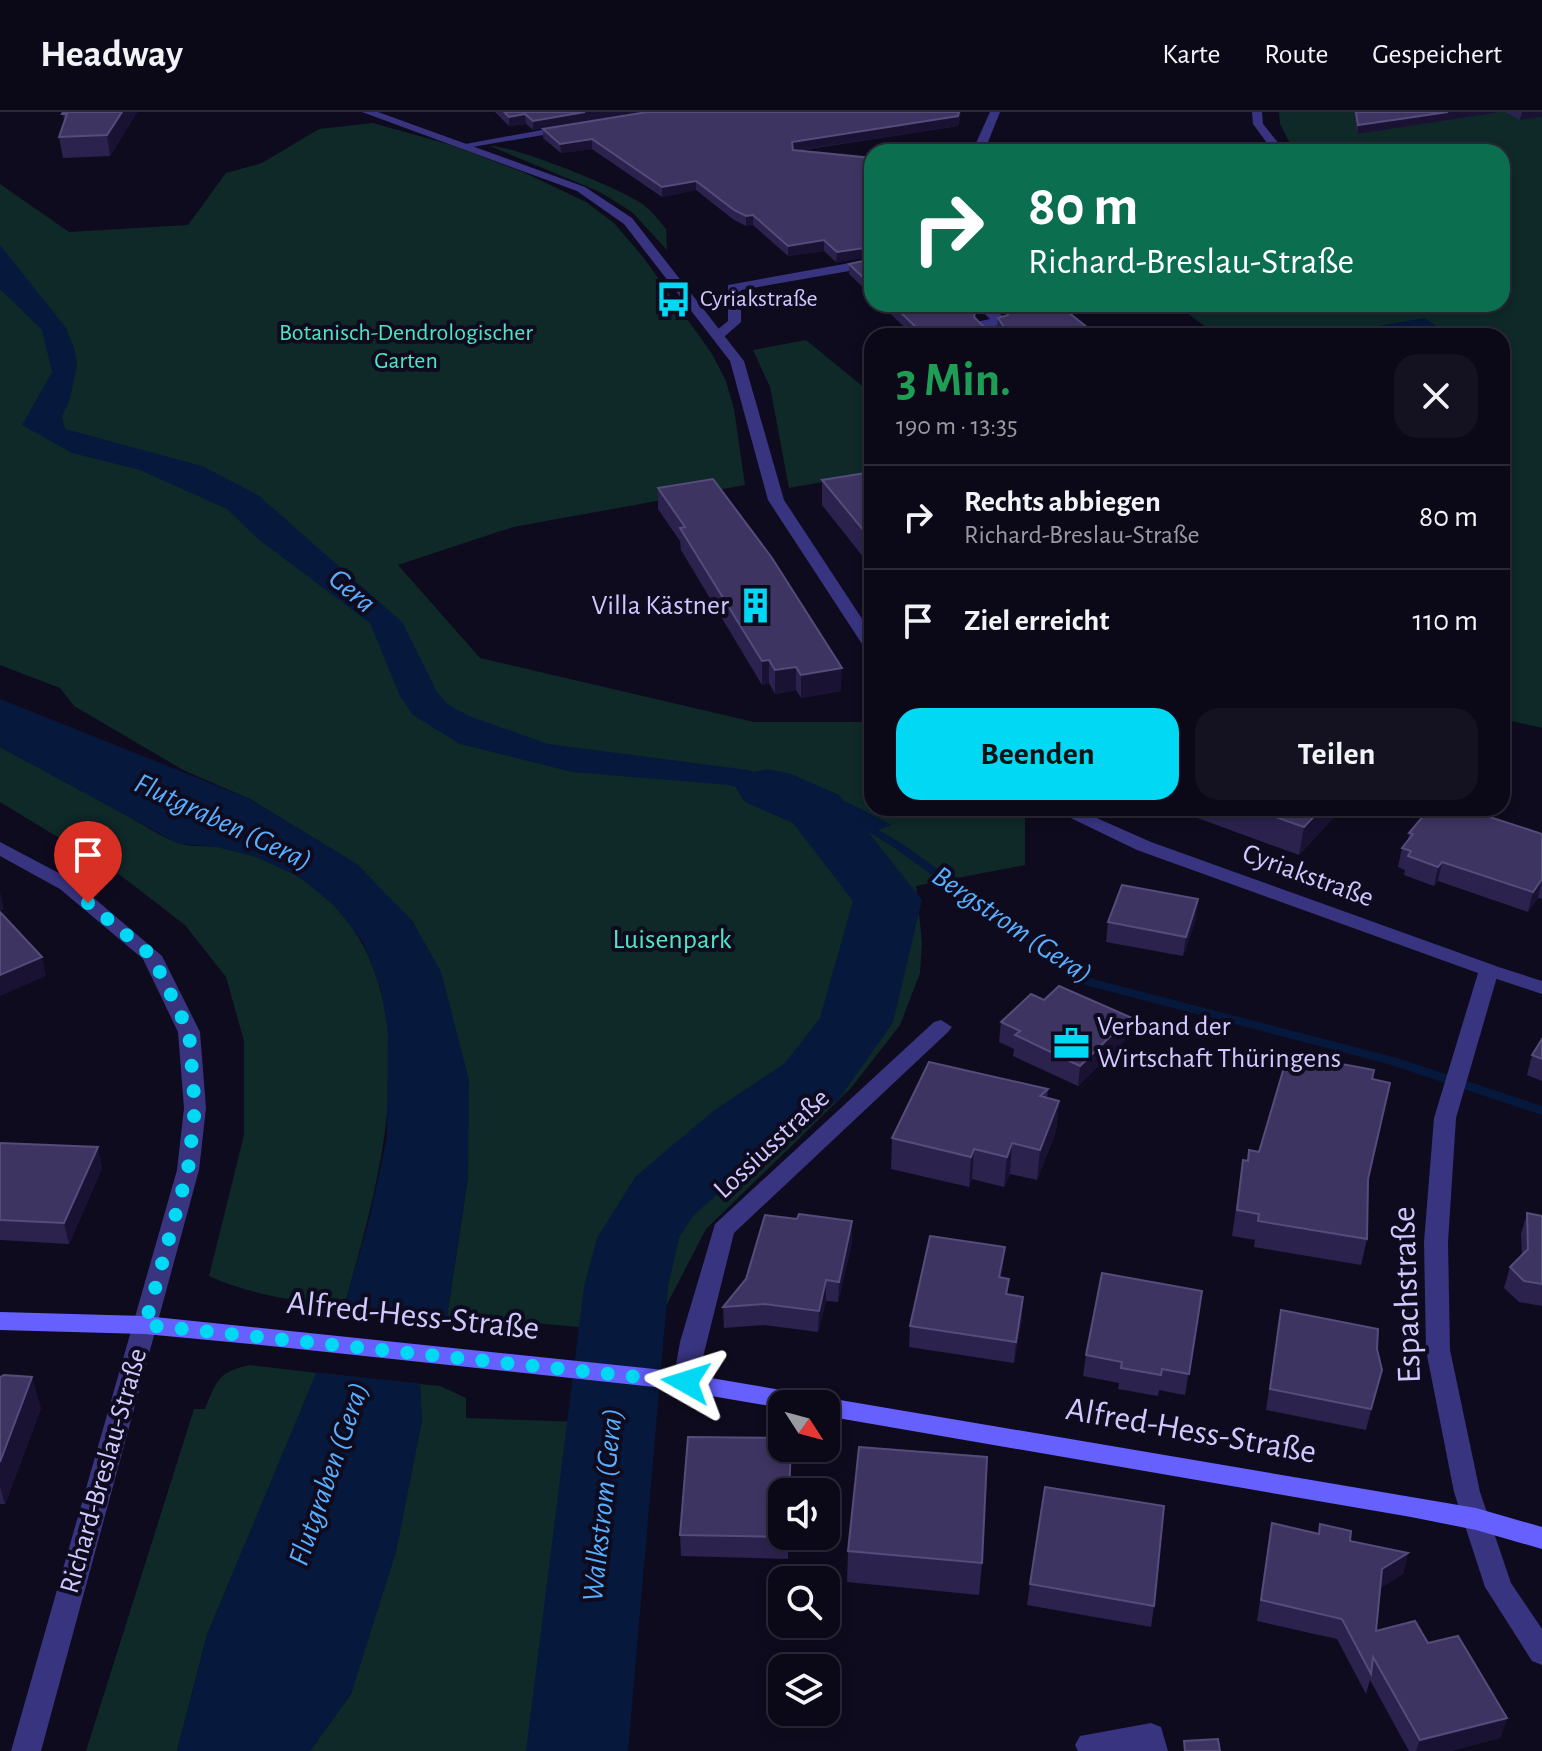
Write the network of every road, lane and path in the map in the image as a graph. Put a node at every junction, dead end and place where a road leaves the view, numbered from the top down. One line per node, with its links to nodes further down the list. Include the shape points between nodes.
1 (367, 112): 7 (street)
2 (995, 112): 5 (street)
3 (1257, 112): 6 (street, via 1258,124)
4 (577, 126): 7 (street)
5 (981, 144)
6 (1273, 144)
7 (466, 145): 11 (street, via 581,189 607,205 646,240)
8 (864, 264): 11 (street, via 733,288 734,322)
9 (989, 312): 10 (street, via 1000,321 981,325)
10 (985, 328)
11 (719, 334): 12 (street, via 744,381 776,500)
12 (864, 635)
13 (1077, 816): 15 (street, Cyriakstraße, via 1157,851)
14 (0, 848): 19 (street, Richard-Breslau-Straße, via 67,885 152,956 189,1032 195,1108 188,1170)
15 (1489, 970): 16 (street, Cyriakstraße); 23 (street, Espachstraße, via 1445,1118 1436,1242 1438,1350)
16 (1542, 988)
17 (941, 1027): 20 (street, Lossiusstraße, via 723,1230 692,1342)
18 (0, 1321): 19 (main road, Alfred-Hess-Straße)
19 (145, 1325): 20 (main road, Alfred-Hess-Straße); 27 (street, Richard-Breslau-Straße)
20 (675, 1381): 21 (main road, Alfred-Hess-Straße)
21 (768, 1396)
22 (840, 1408): 23 (main road, Alfred-Hess-Straße)
23 (1476, 1519): 24 (main road, Alfred-Hess-Straße); 25 (street, Espachstraße, via 1499,1587)
24 (1542, 1538)
25 (1542, 1653)
26 (1090, 1745): 28 (street, via 1151,1736)
27 (26, 1751)
28 (1153, 1751)

